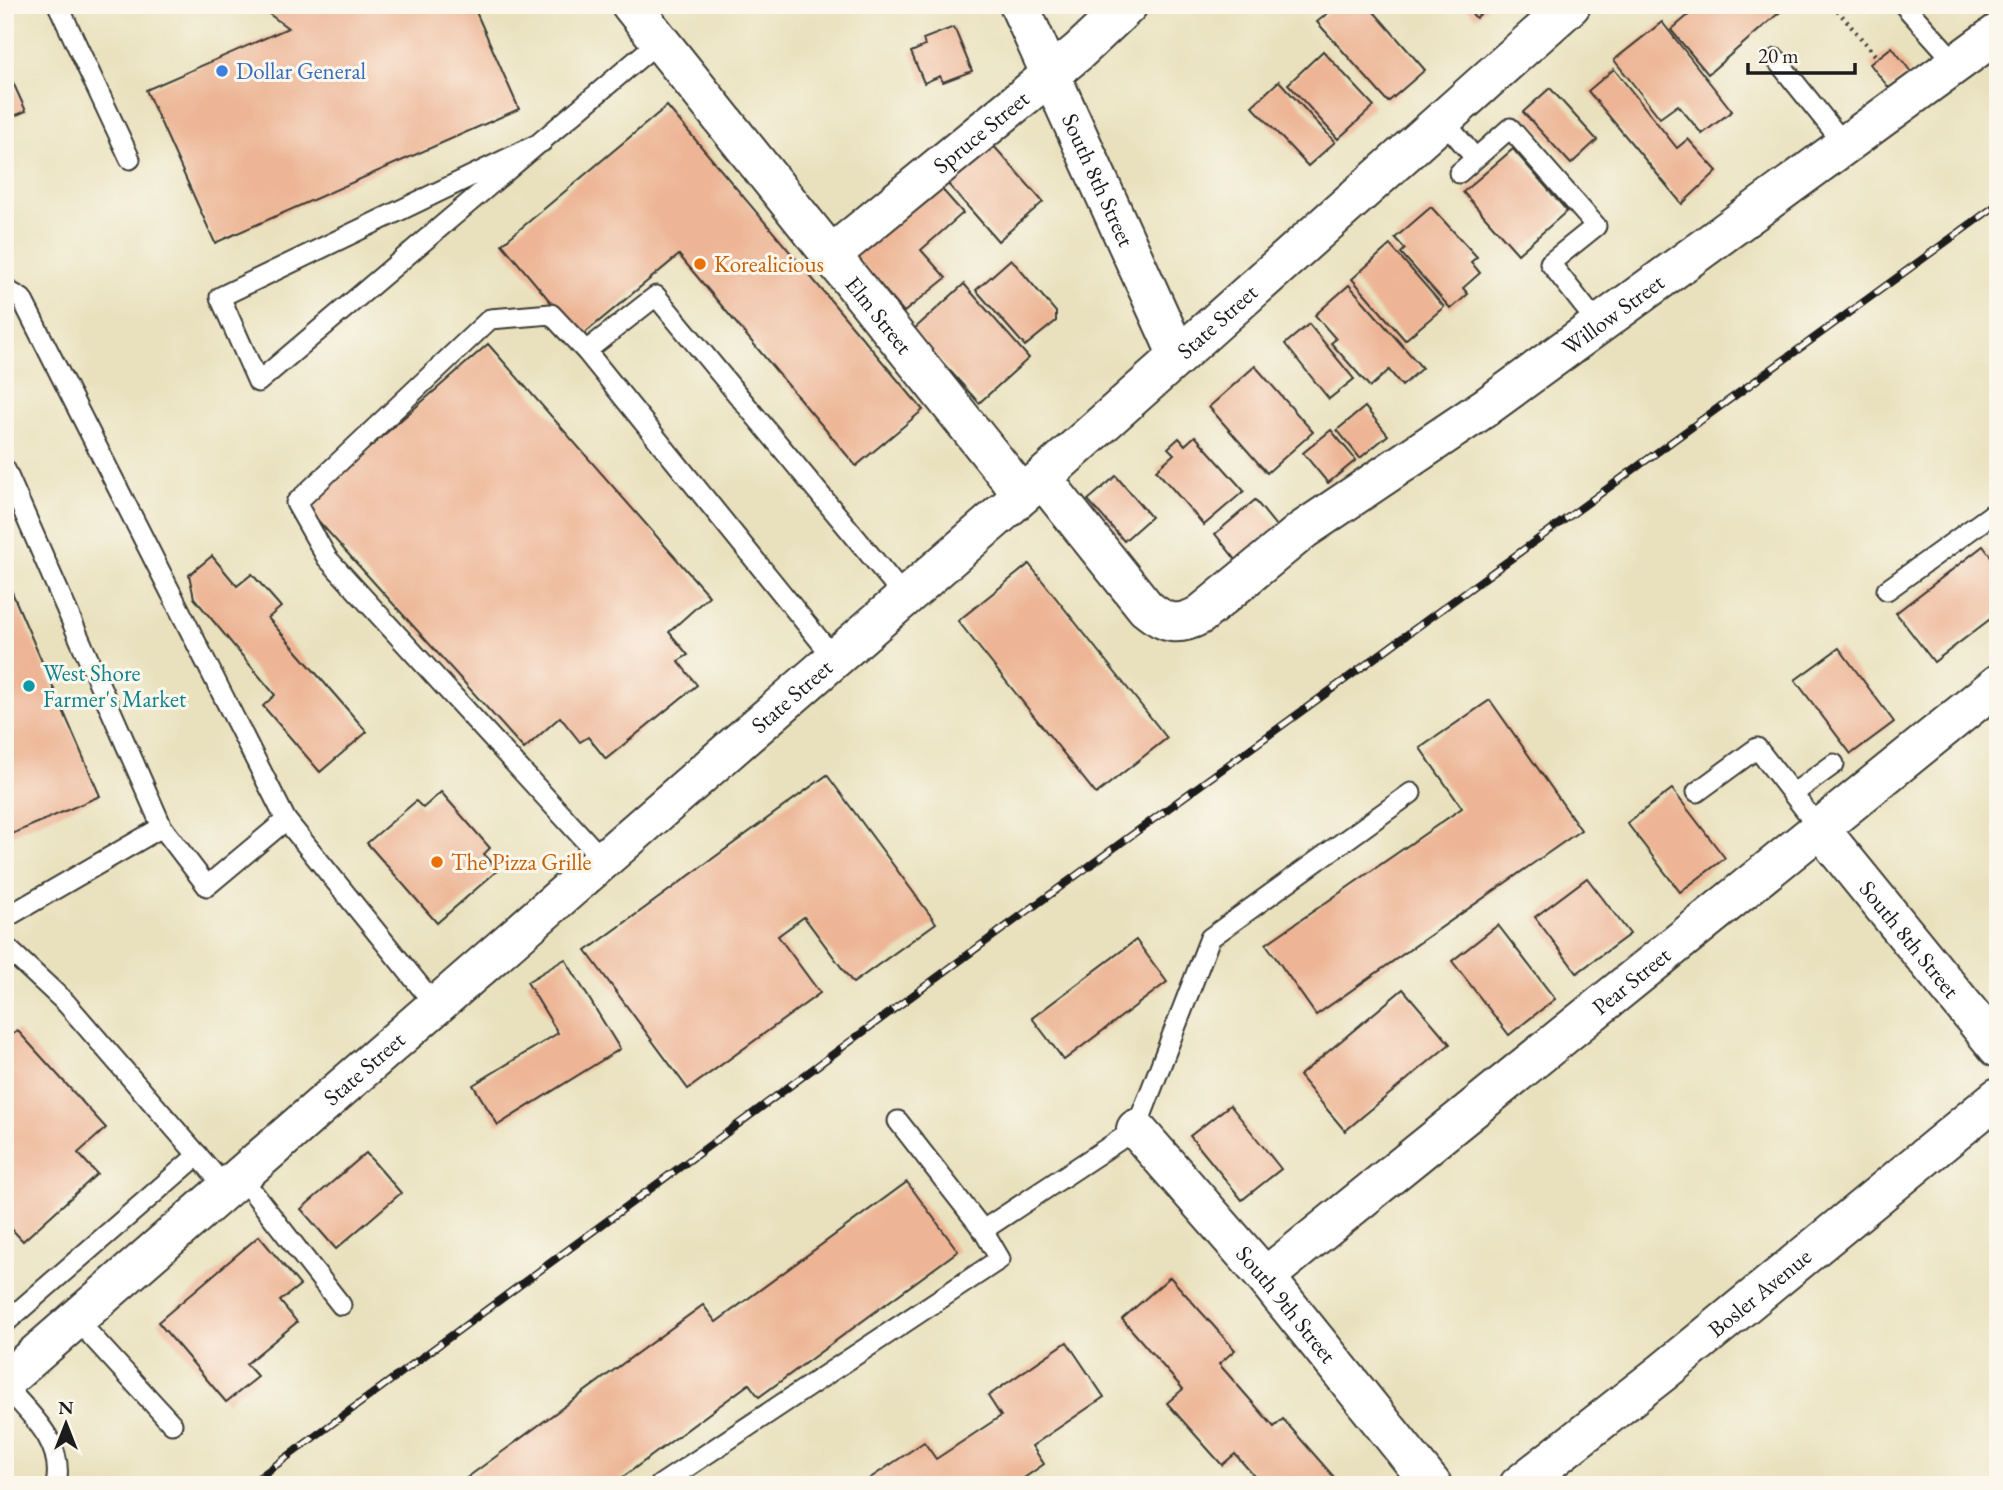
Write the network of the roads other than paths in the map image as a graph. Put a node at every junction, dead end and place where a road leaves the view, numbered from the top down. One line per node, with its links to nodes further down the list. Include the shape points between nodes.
1 (58, 5): 18 (lane)
2 (631, 5): 10 (street, Elm Street)
3 (1019, 5): 13 (street, South 8th Street)
4 (1128, 5): 13 (street, Spruce Street)
5 (1571, 5): 14 (street, State Street)
6 (1904, 5): 12 (lane)
7 (1994, 5): 8 (street)
8 (1998, 10)
9 (1998, 33): 12 (street, Willow Street)
10 (658, 42): 15 (lane); 20 (street, Elm Street)
11 (1776, 59): 16 (lane)
12 (1957, 64): 16 (street, Willow Street)
13 (1050, 74): 20 (street, Spruce Street); 24 (street, South 8th Street)
14 (1444, 121): 17 (lane); 24 (street, State Street)
15 (542, 142): 15 (lane, via 521,160 258,382 220,297)
16 (1845, 145): 22 (street, Willow Street)
17 (1475, 158): 19 (lane); 22 (lane, via 1510,128 1596,226 1550,263)
18 (131, 159)
19 (1459, 173)
20 (831, 255): 26 (street, Elm Street)
21 (5, 289): 37 (lane, via 22,299)
22 (1598, 324): 29 (street, Willow Street, via 1486,407 1303,530)
23 (586, 351): 30 (lane, via 656,296); 31 (lane); 40 (lane, via 551,314 490,319 296,503 327,558)
24 (1178, 356): 26 (street, State Street)
25 (5, 469): 38 (lane)
26 (1032, 486): 29 (street, Elm Street, via 1160,620 1187,622); 30 (street, State Street)
27 (1998, 510): 28 (lane)
28 (1887, 590)
29 (1226, 595)
30 (904, 596): 31 (street, State Street)
31 (834, 659): 40 (street, State Street)
32 (1998, 684): 39 (street, Pear Street)
33 (1834, 764): 36 (lane)
34 (1697, 792): 36 (lane, via 1758,748)
35 (1411, 793): 47 (lane, via 1210,938)
36 (1794, 793): 39 (lane)
37 (286, 820): 38 (lane, via 207,886); 43 (lane)
38 (162, 827): 41 (lane)
39 (1820, 829): 44 (street, South 8th Street); 51 (street, Pear Street)
40 (603, 860): 43 (street, State Street)
41 (5, 918)
42 (5, 946): 48 (lane, via 66,1003)
43 (436, 1006): 49 (street, State Street)
44 (1998, 1048)
45 (1998, 1097): 61 (street, Bosler Avenue)
46 (898, 1121): 50 (lane)
47 (1136, 1129): 50 (lane); 51 (street, South 9th Street)
48 (198, 1155): 49 (lane); 54 (lane)
49 (234, 1183): 52 (lane); 53 (street, State Street)
50 (983, 1230): 59 (lane, via 1000,1259)
51 (1265, 1278): 60 (street, South 9th Street)
52 (341, 1305)
53 (76, 1319): 55 (street, State Street); 57 (lane)
54 (5, 1323)
55 (5, 1381)
56 (5, 1386): 58 (lane, via 48,1435 57,1455)
57 (172, 1424)
58 (55, 1485)
59 (660, 1485)
60 (1432, 1485)
61 (1519, 1485)

